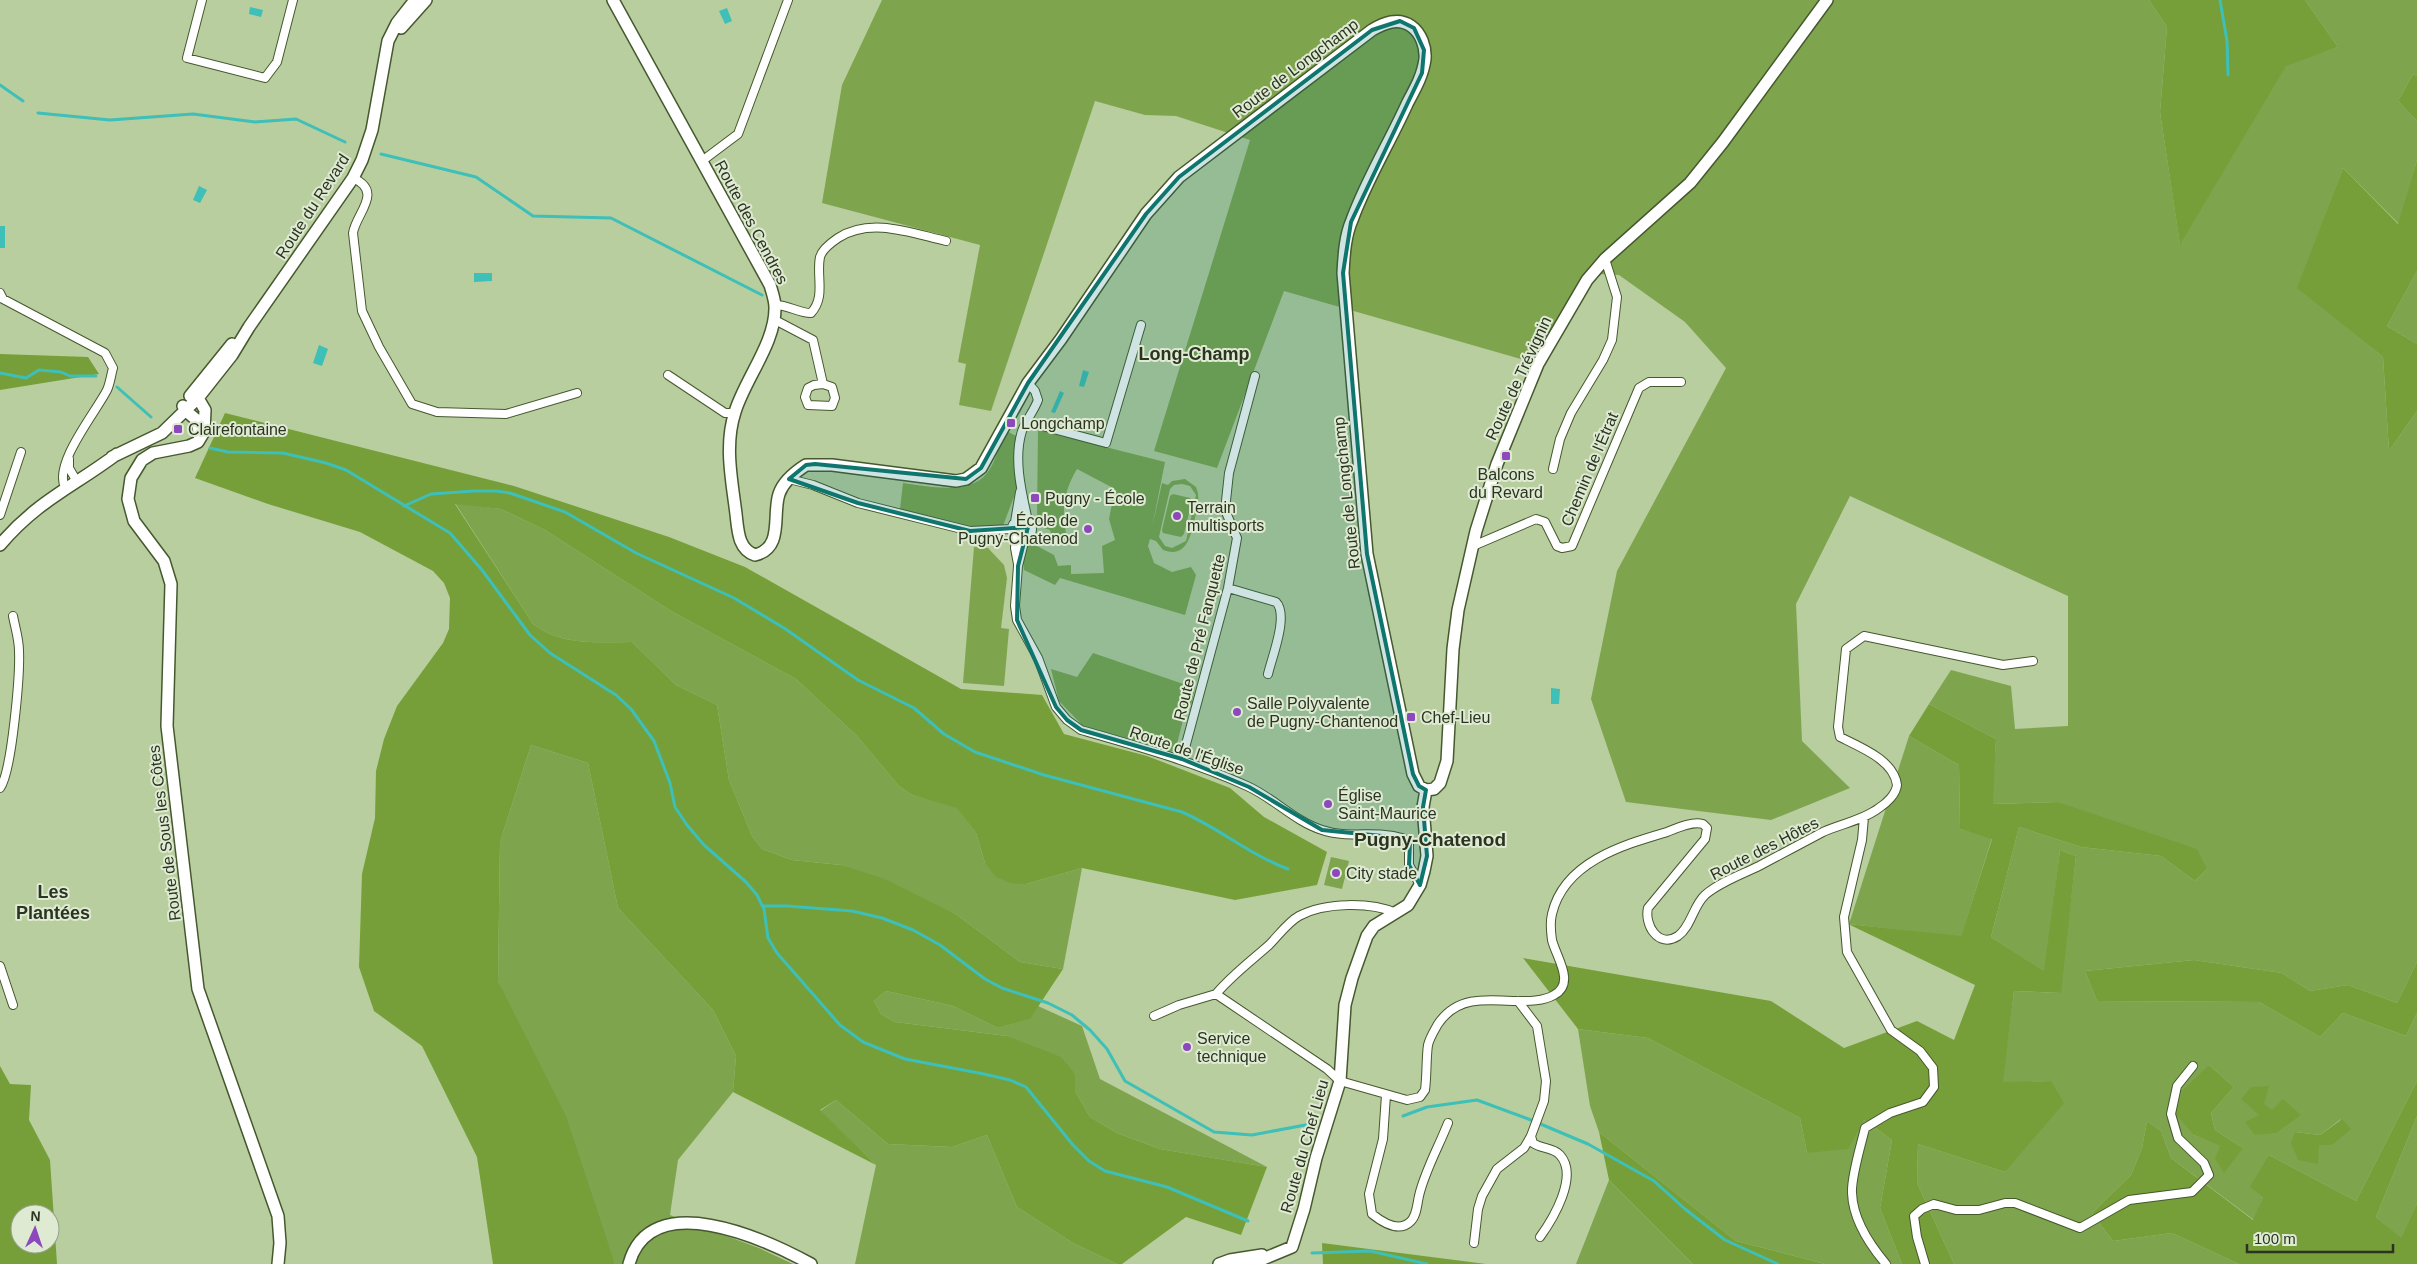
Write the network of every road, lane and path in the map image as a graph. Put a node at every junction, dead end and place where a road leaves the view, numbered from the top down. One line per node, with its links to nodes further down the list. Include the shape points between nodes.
1 (202, 0): 2 (street, via 186,58 265,78 277,62)
2 (293, 0)
3 (422, 0): 8 (street, Route du Revard, via 400,31 384,64 372,130)
4 (613, 0): 7 (street, Route des Cendres)
5 (788, 0): 7 (street, via 738,134)
6 (1827, 0): 10 (street, Route de Trévignin, via 1690,183)
7 (702, 161): 12 (street, Route des Cendres, via 770,285)
8 (353, 178): 20 (street, via 368,193 353,233 362,310 412,404 445,413 506,414); 21 (street, Route du Revard, via 248,327 232,355)
9 (946, 241): 12 (street, via 886,227 847,232 831,242 820,256 818,306 812,313)
10 (1606, 259): 28 (street, via 1617,297 1612,340 1604,360 1571,413 1560,439); 38 (street, Route de Trévignin, via 1587,280 1538,364 1496,464)
11 (0, 293): 27 (street, via 3,299 105,353 113,368 108,389)
12 (775, 305): 13 (street, Route des Cendres)
13 (775, 320): 18 (street, via 813,340); 23 (street, Route des Cendres)
14 (1141, 325): 24 (street, via 1106,443)
15 (668, 375): 23 (street, via 726,413)
16 (1255, 376): 40 (street, Route de Pré Fanquette, via 1229,472 1226,510 1236,538)
17 (1681, 382): 38 (street, Chemin de l'Étrat, via 1649,382 1639,388 1572,546 1557,546 1545,522 1536,519)
18 (824, 384)
19 (1025, 388): 24 (street, via 1035,391 1038,400); 29 (street, Route de Longchamp, via 981,468 966,479 956,481 815,464 806,465); 46 (street, Route de Longchamp, via 1146,214 1179,177 1372,30 1382,24 1400,21 1414,28 1424,50 1422,72 1351,222 1343,272 1366,554 1413,774 1419,786)
20 (577, 392)
21 (194, 397): 22 (street, Route du Revard); 25 (street, via 205,410 206,425)
22 (184, 408): 25 (street, via 198,421); 30 (street, Route du Revard, via 155,437 112,457)
23 (734, 414): 29 (street, Route des Cendres, via 729,459 738,536 749,553 761,554 772,545 778,494)
24 (1027, 422): 32 (street, via 1022,432 1019,455)
25 (198, 442): 63 (street, Route de Sous les Côtes, via 153,453 142,460 131,478 128,499 134,521 164,562 171,584 168,726 198,989 278,1216)
26 (22, 452): 33 (street)
27 (69, 458): 30 (street, via 69,468); 31 (street, via 62,474)
28 (1553, 469)
29 (789, 479): 35 (street, via 858,503 970,531)
30 (76, 480): 31 (street, Route du Revard)
31 (65, 487): 37 (street, Route du Revard, via 26,516)
32 (1022, 488): 34 (street); 35 (street, Route de l'Église)
33 (0, 515)
34 (1028, 520): 35 (street, via 1022,519); 36 (street, via 1032,529)
35 (1015, 529): 36 (street); 39 (street, Route de l'Église)
36 (1025, 538): 39 (street, Route de l'Église)
37 (0, 545)
38 (1473, 546): 46 (street, Route de Trévignin, via 1452,649 1445,773 1434,789)
39 (1018, 566): 44 (street, Route de l'Église, via 1017,620 1038,658 1051,696 1062,715 1081,730)
40 (1228, 588): 43 (street, via 1280,606 1282,620); 44 (street, Route de Pré Fanquette)
41 (13, 616): 45 (street, via 19,650 12,749 5,781)
42 (2033, 661): 47 (street, Route des Hôtes, via 2004,665 1864,636 1846,649 1838,727 1840,737 1886,764 1897,788 1880,808)
43 (1268, 674)
44 (1182, 760): 48 (street, Route de l'Église, via 1249,787 1322,830 1346,835 1402,838 1409,843 1409,865)
45 (0, 788)
46 (1426, 790): 48 (street, via 1423,806 1427,856)
47 (1864, 817): 52 (street, Route des Hôtes, via 1822,833 1712,890 1704,896 1678,936 1670,939 1652,932 1646,916 1648,908 1705,839 1707,828 1703,824 1692,824 1600,856 1572,879 1552,912 1552,940 1564,977 1560,988 1554,995 1538,1000); 68 (street, via 1862,840 1844,917 1847,952 1892,1030 1920,1051 1932,1068 1934,1087 1923,1102 1890,1113 1864,1128 1851,1192 1859,1225 1870,1246)
48 (1420, 885): 49 (street, via 1408,905)
49 (1396, 913): 51 (street, via 1368,906 1335,906 1299,916 1234,973); 56 (street, Route du Chef Lieu, via 1374,926 1367,936 1345,1005)
50 (0, 966): 53 (street)
51 (1216, 994): 54 (street); 56 (street, via 1327,1069)
52 (1518, 1001): 57 (street, Route des Hôtes, via 1482,999 1458,1005 1440,1020 1430,1039 1423,1094 1412,1100); 59 (street, via 1537,1026 1546,1081 1544,1101)
53 (13, 1005)
54 (1154, 1016)
55 (2193, 1066): 69 (street, via 2178,1086 2171,1114 2178,1138 2204,1163 2209,1175 2192,1192 2129,1200 2080,1228 2015,1202 1979,1210 1956,1210 1934,1204 1914,1216)
56 (1340, 1082): 57 (street, Route des Hôtes); 62 (street, Route du Chef Lieu, via 1292,1247)
57 (1386, 1096): 58 (street, via 1383,1139 1369,1194 1372,1214 1384,1224 1400,1227 1415,1216 1420,1191)
58 (1448, 1123)
59 (1533, 1132): 60 (street, via 1533,1143 1560,1154 1568,1174 1554,1217); 61 (street, via 1524,1148 1497,1169 1486,1189 1478,1209)
60 (1540, 1237)
61 (1474, 1243)
62 (1282, 1252): 66 (street); 67 (street)
63 (278, 1264)
64 (629, 1264): 65 (street, via 642,1238 662,1225 678,1223 719,1227 750,1235)
65 (811, 1264)
66 (1219, 1264)
67 (1250, 1264)
68 (1886, 1264)
69 (1925, 1264)

